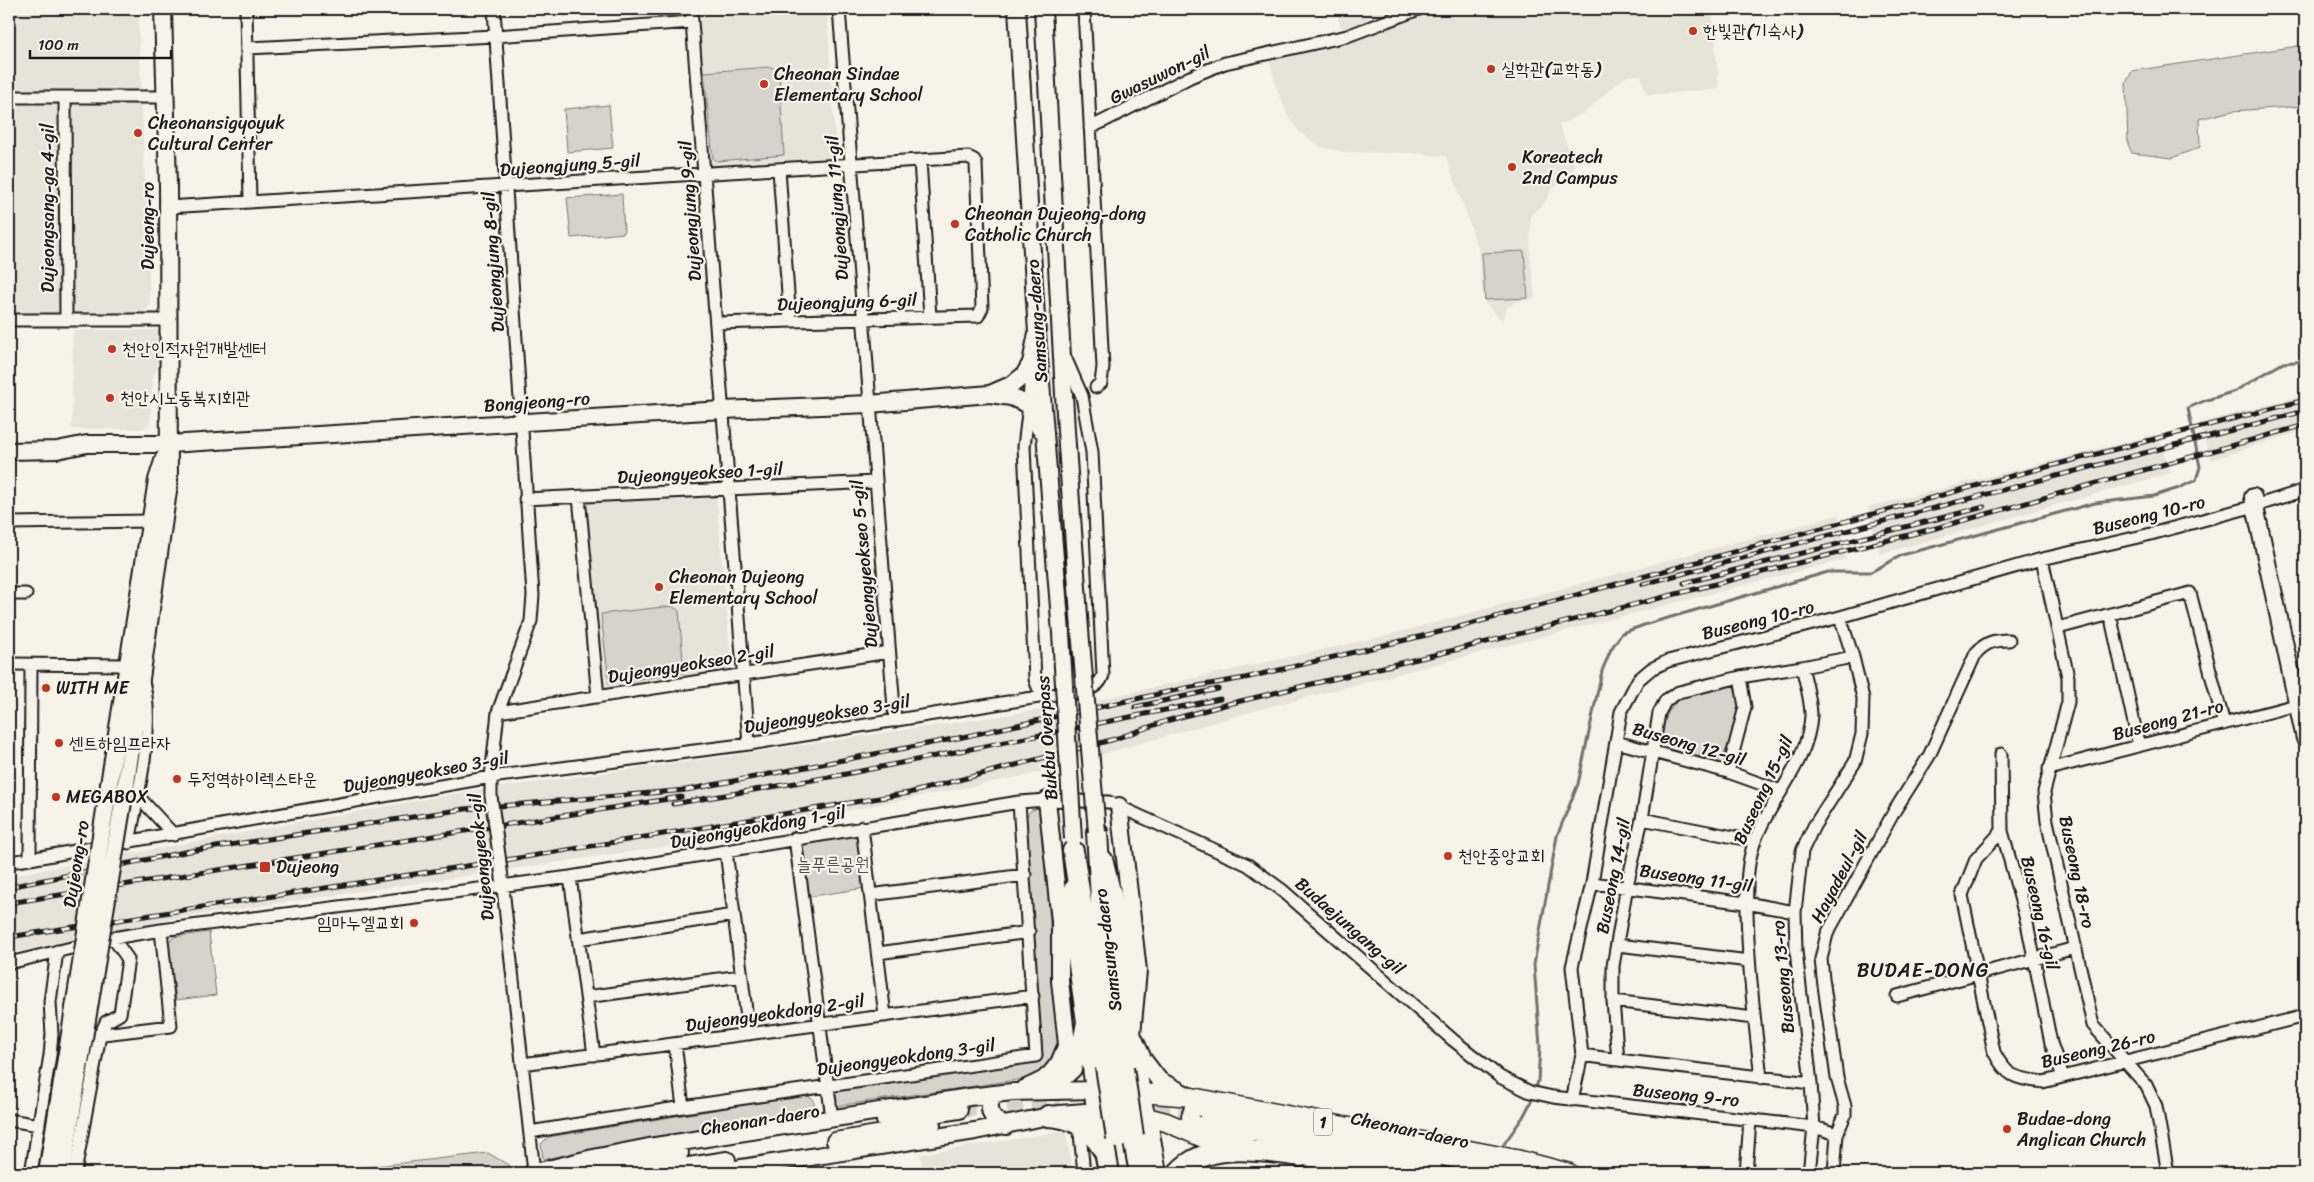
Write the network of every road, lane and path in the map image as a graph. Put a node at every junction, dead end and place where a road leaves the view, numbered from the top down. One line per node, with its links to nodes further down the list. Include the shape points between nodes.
1 (163, 9): 15 (main road, Dujeong-ro)
2 (246, 9): 12 (street)
3 (494, 9): 11 (street, Dujeongjung 8-gil)
4 (691, 9): 10 (street, Dujeongjung 9-gil)
5 (839, 9): 18 (street, Dujeongjung 11-gil)
6 (1017, 9): 32 (main road, Samsung-daero)
7 (1043, 9): 33 (main road, Samsung-daero)
8 (1084, 9): 16 (street)
9 (1419, 9): 16 (street, Gwasuwon-gil, via 1347,36 1225,63 1190,77)
10 (692, 22): 11 (street); 20 (street, Dujeongjung 9-gil)
11 (496, 36): 12 (street); 21 (street, Dujeongjung 8-gil)
12 (247, 48): 22 (street)
13 (9, 97): 14 (street)
14 (65, 97): 15 (street); 28 (street, Dujeongsang-ga 4-gil)
15 (165, 97): 23 (main road, Dujeong-ro)
16 (1090, 128): 35 (street, via 1103,367 1101,382)
17 (920, 160): 18 (street, Dujeongjung 5-gil); 24 (street, Dujeongjung 5-gil, via 968,157 976,164 982,308); 25 (street)
18 (851, 166): 19 (street, Dujeongjung 5-gil); 26 (street, Dujeongjung 11-gil)
19 (779, 170): 20 (street, Dujeongjung 5-gil); 30 (street)
20 (704, 174): 21 (street, Dujeongjung 5-gil); 31 (street, Dujeongjung 9-gil)
21 (506, 187): 22 (street, Dujeongjung 5-gil); 40 (street, Dujeongjung 8-gil)
22 (250, 202): 23 (street, Dujeongjung 5-gil)
23 (168, 207): 29 (main road, Dujeong-ro)
24 (978, 316): 25 (street, Dujeongjung 6-gil)
25 (930, 317): 26 (street, Dujeongjung 6-gil)
26 (863, 319): 30 (street, Dujeongjung 6-gil); 37 (street, Dujeongjung 11-gil)
27 (9, 320): 28 (street)
28 (66, 320): 29 (street)
29 (167, 320): 43 (main road, Dujeong-ro)
30 (790, 321): 31 (street, Dujeongjung 6-gil)
31 (716, 323): 39 (street, Dujeongjung 9-gil)
32 (1037, 333): 34 (main road); 44 (main road, Samsung-daero)
33 (1063, 352): 71 (street, Dujeongyeokseo 3-gil, via 1082,396 1092,452 1103,675 1100,684 1094,688); 95 (main road, Samsung-daero, bridge, via 1080,630)
34 (1031, 363): 36 (main road, via 1024,376); 38 (street)
35 (1096, 387)
36 (990, 394): 37 (main road, Bongjeong-ro); 38 (main road, via 1011,397)
37 (870, 404): 39 (main road, Bongjeong-ro); 46 (street, Dujeongyeokseo 5-gil)
38 (1029, 405): 44 (main road); 70 (street, via 1024,447)
39 (723, 410): 40 (main road, Bongjeong-ro); 47 (street, Dujeongjung 9-gil)
40 (522, 424): 43 (main road, Bongjeong-ro); 50 (street, Dujeongyeok-gil)
41 (9, 440): 42 (main road, Bongjeong-ro, via 59,440)
42 (87, 444): 43 (main road, Bongjeong-ro); 45 (main road, Bongjeong-ro, via 57,450)
43 (169, 444): 52 (main road, Dujeong-ro, via 157,480); 67 (main road, Dujeong-ro, via 169,484)
44 (1045, 445): 60 (main road, Samsung-daero)
45 (9, 451)
46 (875, 482): 47 (street, Dujeongyeokseo 1-gil); 62 (street, Dujeongyeokseo 5-gil)
47 (729, 489): 49 (street, Dujeongyeokseo 1-gil); 68 (street, Dujeongjung 9-gil)
48 (2305, 490): 51 (street, Buseong 10-ro)
49 (579, 497): 50 (street, Dujeongyeokseo 1-gil); 72 (street)
50 (526, 499): 75 (street, Dujeongyeok-gil, via 533,595 531,621)
51 (2254, 502): 54 (street, Buseong 10-ro, via 2147,535); 74 (main road)
52 (151, 521): 53 (street); 67 (main road, Dujeong-ro)
53 (9, 523)
54 (2042, 559): 58 (street, Buseong 10-ro); 59 (street, Buseong 18-ro)
55 (9, 594): 56 (street)
56 (26, 594)
57 (2110, 614): 59 (street); 77 (street, via 2190,593); 81 (street)
58 (1840, 617): 63 (street, Buseong 13-ro); 79 (street, Buseong 10-ro, via 1668,661 1651,669 1638,680 1628,696 1621,712)
59 (2058, 628): 84 (street, Buseong 18-ro, via 2068,677 2068,702)
60 (1061, 633): 100 (main road, Bukbu Overpass, bridge)
61 (2009, 640): 172 (street, Hayadeul-gil, via 1984,644 1976,653 1929,756 1890,819 1827,934 1821,959 1845,1106)
62 (889, 652): 68 (street, Dujeongyeokseo 2-gil); 76 (street, Dujeongyeokseo 5-gil)
63 (1853, 657): 66 (street, Buseong 14-gil); 111 (street, Buseong 13-ro, via 1863,698 1862,734 1855,762 1814,826 1802,852)
64 (9, 664): 65 (street)
65 (31, 665): 67 (street); 102 (street)
66 (1802, 667): 69 (street, Buseong 14-gil); 87 (street, Buseong 15-gil, via 1811,716 1799,758)
67 (135, 670): 88 (main road, Dujeong-ro); 139 (main road, Dujeong-ro, bridge, via 108,791)
68 (743, 674): 72 (street, Dujeongyeokseo 2-gil); 80 (street, Dujeongjung 9-gil)
69 (1740, 676): 82 (street, Buseong 14-gil, via 1678,692 1666,700 1659,713); 85 (street, via 1745,707)
70 (1034, 679): 71 (street, via 1044,695); 73 (street, via 1033,691)
71 (1051, 695): 73 (street, Dujeongyeokseo 3-gil)
72 (598, 697): 75 (street, Dujeongyeokseo 2-gil)
73 (1022, 700): 76 (street, Dujeongyeokseo 3-gil)
74 (2301, 704): 77 (street, Buseong 21-ro); 78 (main road)
75 (498, 712): 86 (street, Dujeongyeok-gil)
76 (895, 721): 80 (street, Dujeongyeokseo 3-gil)
77 (2224, 724): 81 (street, Buseong 21-ro)
78 (2305, 739)
79 (1616, 742): 82 (street, Buseong 12-gil); 107 (street, Buseong 10-ro)
80 (749, 744): 86 (street, Dujeongyeokseo 3-gil)
81 (2139, 746): 84 (street, Buseong 21-ro)
82 (1654, 751): 85 (street, Buseong 12-gil); 92 (street, Buseong 14-gil)
83 (2001, 754): 94 (street, Buseong 16-gil)
84 (2049, 769): 118 (street, Buseong 18-ro, via 2044,792 2047,821)
85 (1728, 772): 87 (street, Buseong 12-gil)
86 (490, 777): 96 (street, Dujeongyeokseo 3-gil); 106 (street, Dujeongyeok-gil, bridge)
87 (1781, 791): 98 (street, Buseong 15-gil)
88 (131, 792): 96 (street); 99 (street); 139 (main road, Dujeong-ro, bridge)
89 (1048, 800): 90 (street, Dujeongyeokdong 1-gil); 91 (street, Dujeongyeokdong 1-gil); 154 (main road, via 1067,1044 1051,1073 1031,1087)
90 (1020, 802): 93 (street, Dujeongyeokdong 1-gil); 104 (street, Dujeongyeokdong 3-gil)
91 (1114, 804): 137 (main road, via 1138,971); 156 (street, Budaejungang-gil, via 1248,865 1282,890 1453,1040 1500,1077 1530,1092)
92 (1642, 819): 98 (street); 108 (street, Buseong 14-gil)
93 (862, 827): 97 (street, Dujeongyeokdong 1-gil); 109 (street)
94 (2002, 831): 121 (street, Buseong 16-gil); 124 (street, Buseong 26-ro, via 1976,859 1962,896)
95 (1097, 832): 137 (main road, via 1113,895); 146 (highway, Samsung-daero)
96 (174, 835): 99 (street, Dujeongyeokseo 3-gil)
97 (796, 838): 101 (street, Dujeongyeokdong 1-gil); 134 (street)
98 (1754, 841): 110 (street, Buseong 15-gil)
99 (129, 843): 102 (street, Dujeongyeokseo 3-gil)
100 (1073, 845): 133 (main road, Bukbu Overpass, via 1073,937); 146 (highway, Samsung-daero)
101 (726, 851): 105 (street, Dujeongyeokdong 1-gil); 112 (street)
102 (30, 859): 103 (street, Dujeongyeokseo 3-gil)
103 (9, 862)
104 (1025, 875): 109 (street); 114 (street, Dujeongyeokdong 3-gil)
105 (570, 877): 106 (street, Dujeongyeokdong 1-gil); 116 (street)
106 (502, 882): 113 (street, Dujeongyeokdong 1-gil); 145 (street, Dujeongyeok-gil)
107 (1592, 883): 108 (street, Buseong 11-gil); 142 (street, Buseong 10-ro, via 1572,967)
108 (1627, 886): 110 (street, Buseong 11-gil); 117 (street, Buseong 14-gil)
109 (870, 895): 120 (street)
110 (1746, 903): 111 (street, Buseong 11-gil); 122 (street, Buseong 15-gil)
111 (1795, 912): 149 (street, Buseong 13-ro, via 1796,951)
112 (734, 915): 116 (street); 125 (street)
113 (161, 930): 115 (street, Dujeongyeokdong 1-gil); 138 (street, via 171,1026)
114 (1029, 932): 120 (street); 126 (street, Dujeongyeokdong 3-gil)
115 (113, 938): 119 (street, Dujeongyeokdong 1-gil); 138 (street, via 128,959 120,1014 106,1022)
116 (578, 938): 128 (street)
117 (1618, 944): 122 (street); 129 (street, Buseong 14-gil, via 1613,966)
118 (2075, 948): 121 (street); 144 (street, Buseong 18-ro, via 2093,1024)
119 (57, 951): 123 (street, Dujeongyeokdong 1-gil); 135 (street, via 50,1002)
120 (878, 953): 130 (street)
121 (2034, 958): 124 (street); 148 (street, Buseong 16-gil, via 2051,1043)
122 (1749, 961): 132 (street, Buseong 15-gil)
123 (9, 963)
124 (1978, 974): 127 (street); 148 (street, Buseong 26-ro, via 1994,1052 2002,1067 2025,1080 2043,1082)
125 (741, 976): 128 (street); 136 (street)
126 (1033, 996): 130 (street, Dujeongyeokdong 2-gil); 150 (street, Dujeongyeokdong 3-gil, via 1036,1056)
127 (1897, 996)
128 (586, 997): 141 (street)
129 (1613, 1001): 132 (street); 143 (street, Buseong 14-gil)
130 (885, 1016): 134 (street, Dujeongyeokdong 2-gil)
131 (2305, 1016): 144 (street, Buseong 26-ro)
132 (1754, 1018): 147 (street, Buseong 15-gil)
133 (1085, 1022): 151 (main road, via 1073,1069); 152 (main road, Bukbu Overpass)
134 (820, 1025): 136 (street, Dujeongyeokdong 2-gil); 150 (street)
135 (52, 1034): 138 (street); 167 (street)
136 (749, 1034): 140 (street, Dujeongyeokdong 2-gil)
137 (1132, 1034): 153 (main road); 160 (main road, via 1143,1059 1159,1080)
138 (100, 1035): 179 (street)
139 (76, 1039): 176 (main road, Dujeong-ro); 178 (main road, Dujeong-ro)
140 (675, 1044): 141 (street, Dujeongyeokdong 2-gil); 158 (street)
141 (594, 1055): 145 (street, Dujeongyeokdong 2-gil)
142 (1582, 1055): 143 (street); 157 (street, Buseong 10-ro)
143 (1618, 1060): 147 (street)
144 (2125, 1062): 148 (street, Buseong 26-ro); 196 (street, Buseong 18-ro, via 2146,1085 2156,1106)
145 (522, 1064): 171 (street, Dujeongyeok-gil)
146 (1114, 1067): 173 (highway, bridge)
147 (1762, 1078): 149 (street)
148 (2063, 1078)
149 (1811, 1083): 169 (street, Buseong 13-ro)
150 (828, 1086): 158 (street, Dujeongyeokdong 3-gil); 163 (street)
151 (1050, 1090): 152 (main road); 154 (main road)
152 (1094, 1090): 153 (main road); 159 (highway)
153 (1142, 1092): 160 (main road, 1); 162 (main road)
154 (1005, 1093): 155 (main road); 168 (main road, via 993,1096 990,1112 993,1119)
155 (970, 1097): 163 (main road); 170 (main road, via 976,1100 981,1111 981,1124)
156 (1553, 1098): 157 (street, Buseong 9-ro)
157 (1572, 1100): 165 (street, Buseong 9-ro)
158 (683, 1107): 171 (street, Dujeongyeokdong 3-gil)
159 (1098, 1111): 161 (main road); 162 (main road); 175 (highway)
160 (1202, 1113): 162 (main road); 174 (main road); 190 (main road, Cheonan-daero); 191 (main road, Cheonan-daero, via 1367,1141); 192 (main road, 1, via 1510,1158)
161 (1048, 1116): 166 (highway); 168 (main road)
162 (1146, 1116): 187 (highway)
163 (832, 1118): 180 (main road, via 649,1147)
164 (9, 1120): 167 (street)
165 (1750, 1120): 169 (street, Buseong 9-ro); 193 (street)
166 (1079, 1124): 175 (highway, via 1097,1138); 184 (street)
167 (39, 1125): 177 (street)
168 (1006, 1126): 170 (main road)
169 (1814, 1127): 172 (street, Buseong 9-ro); 194 (street, Buseong 13-ro)
170 (975, 1131): 183 (main road)
171 (530, 1132): 180 (street, Dujeongyeok-gil)
172 (1837, 1134): 195 (street, Hayadeul-gil)
173 (1125, 1137): 185 (highway); 186 (highway)
174 (1301, 1156): 188 (highway, 1, via 1226,1151 1199,1156); 189 (main road, 1)
175 (1107, 1164)
176 (64, 1168)
177 (31, 1173)
178 (46, 1173)
179 (75, 1173)
180 (533, 1173)
181 (568, 1173): 182 (main road, Cheonan-daero, via 716,1147 959,1116)
182 (646, 1173)
183 (710, 1173)
184 (1084, 1173)
185 (1123, 1173)
186 (1140, 1173)
187 (1156, 1173)
188 (1178, 1173)
189 (1396, 1173)
190 (1468, 1173)
191 (1517, 1173)
192 (1569, 1173)
193 (1746, 1173)
194 (1810, 1173)
195 (1834, 1173)
196 (2168, 1173)

